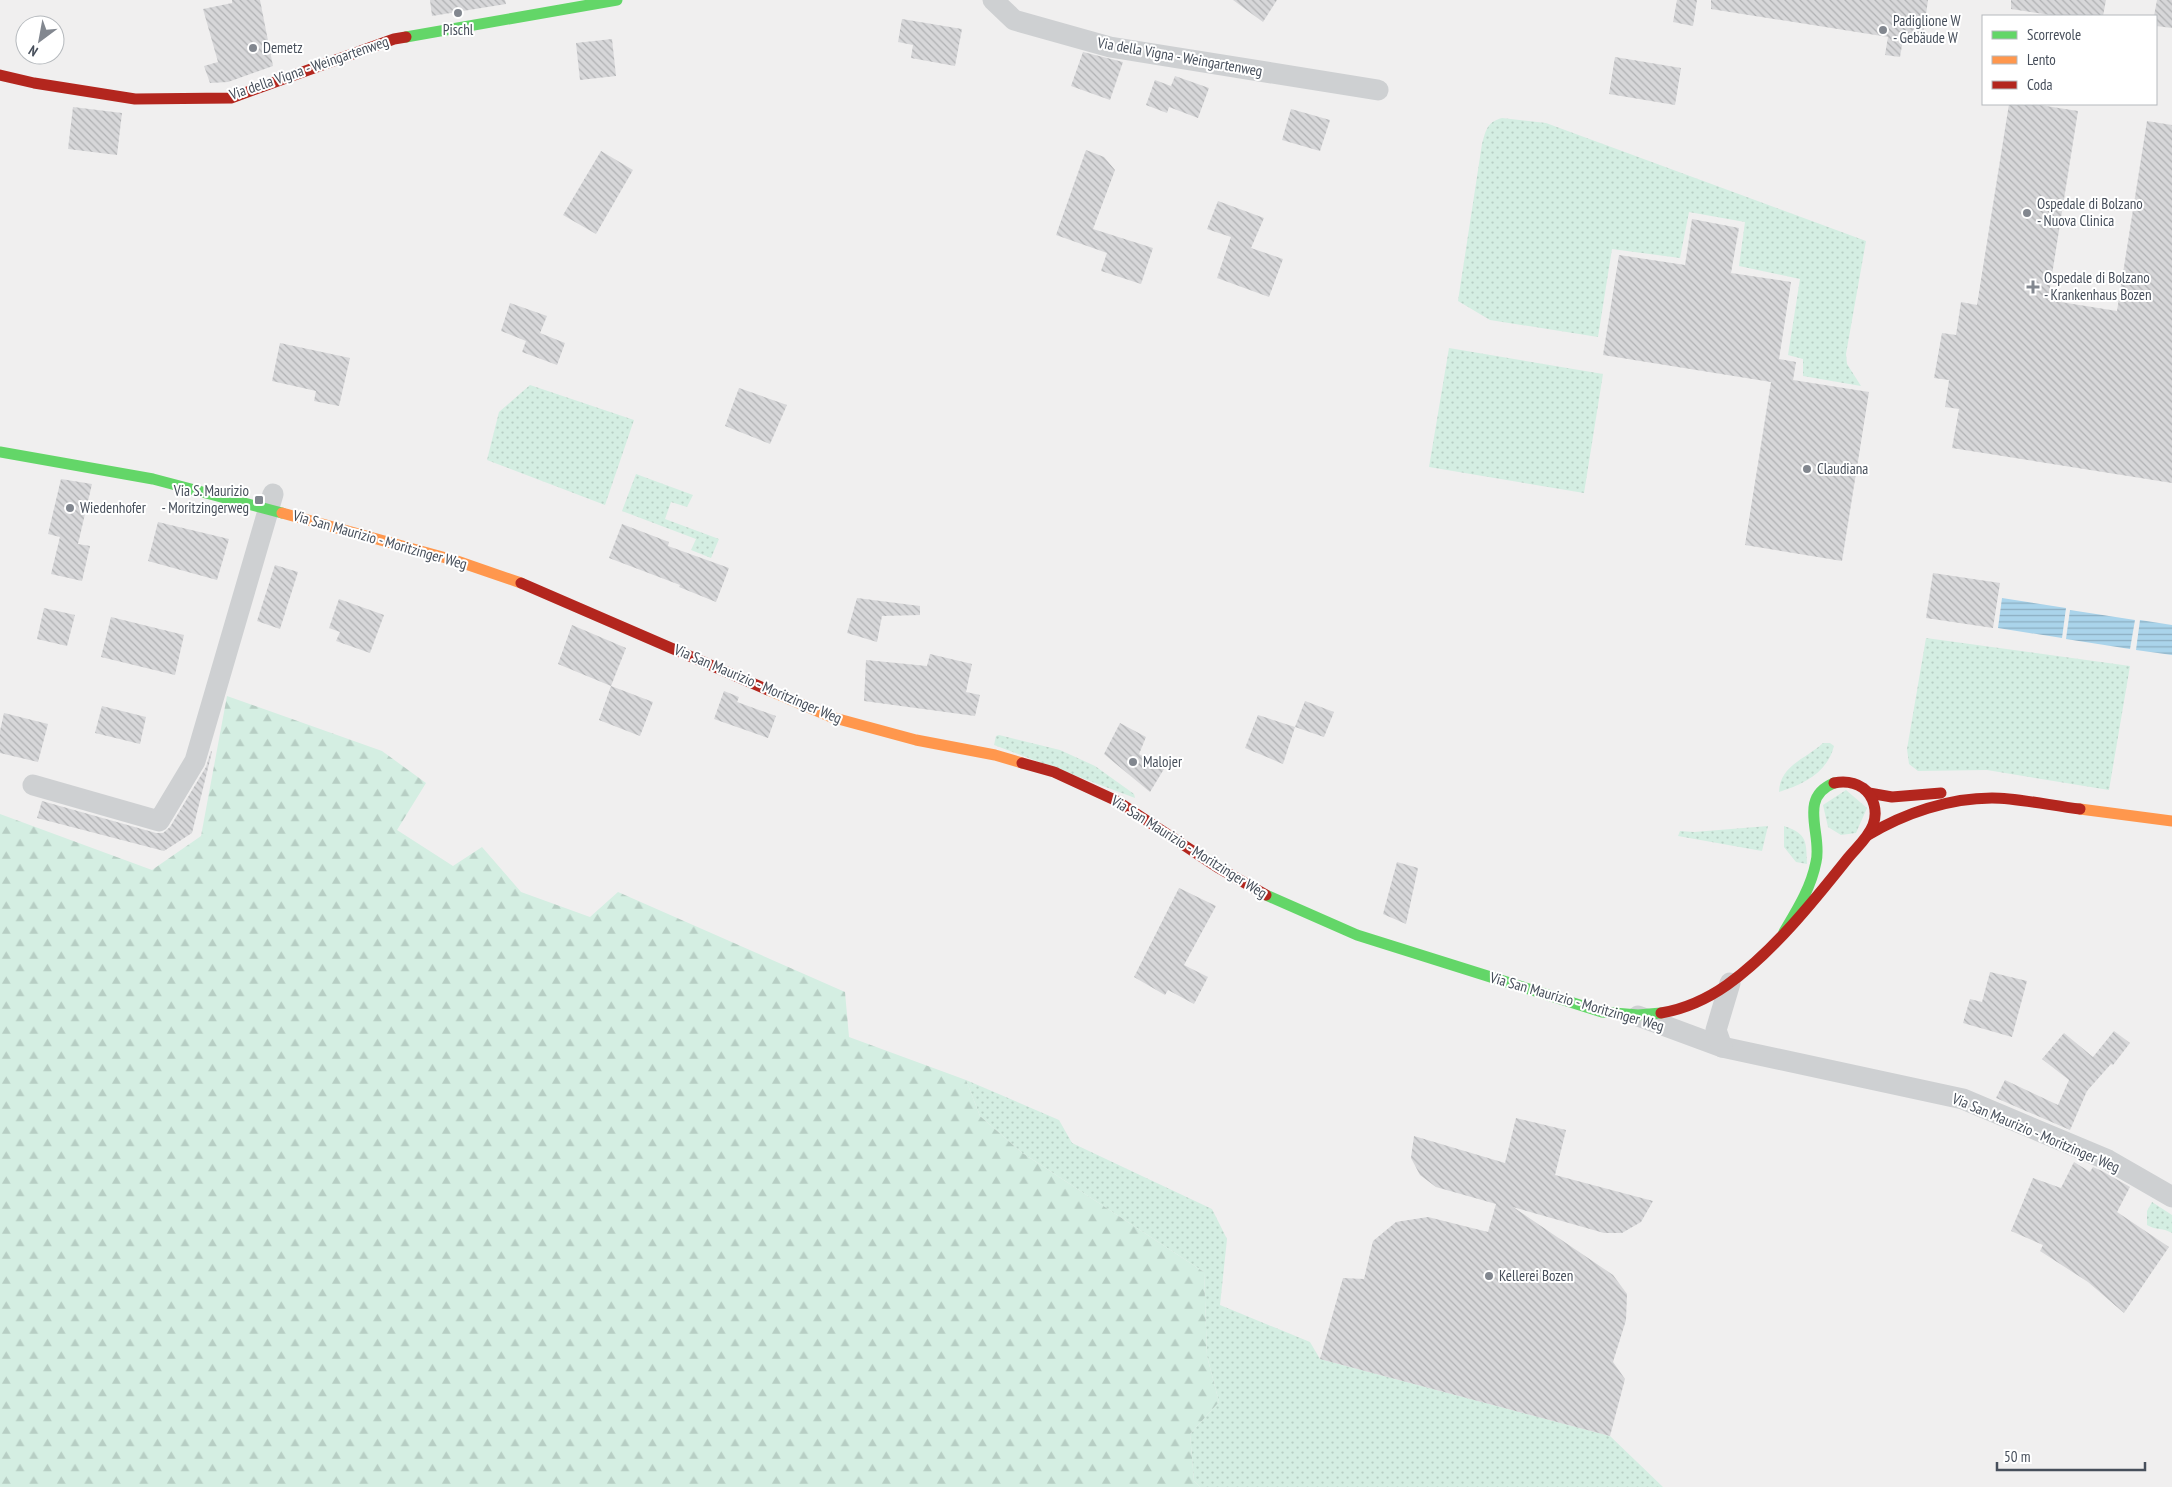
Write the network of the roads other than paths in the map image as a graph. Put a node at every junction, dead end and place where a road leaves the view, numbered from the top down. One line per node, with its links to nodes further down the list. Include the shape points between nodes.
1 (617, 0): 3 (main road, Via della Vigna - Weingartenweg, via 394,39 231,98 135,99)
2 (993, 0): 4 (street, Via della Vigna - Weingartenweg, via 1014,20 1110,47)
3 (0, 75)
4 (1378, 90)
5 (0, 452): 6 (main road, Via San Maurizio - Moritzinger Weg)
6 (270, 501): 7 (street, via 195,762 159,821); 17 (main road, Via San Maurizio - Moritzinger Weg, via 519,582 831,717 1054,772 1117,801 1217,867 1279,902 1357,935 1602,1012)
7 (33, 785)
8 (1869, 793): 9 (main road, via 1892,797 1971,788 2001,789); 11 (main road, via 1847,781 1825,788 1814,801); 12 (main road, via 1876,809)
9 (2172, 815)
10 (2172, 821): 12 (main road, via 1992,798 1925,810 1890,822)
11 (1815, 827): 13 (main road); 15 (main road, via 1817,858 1810,884)
12 (1866, 836): 14 (main road); 15 (main road, via 1816,899)
13 (1830, 842)
14 (1846, 844)
15 (1784, 932): 16 (main road, via 1752,966)
16 (1730, 983): 17 (main road, via 1695,1003 1672,1011); 18 (street, via 1716,1030)
17 (1638, 1016): 18 (street, Via San Maurizio - Moritzinger Weg)
18 (1722, 1047): 19 (street, Via San Maurizio - Moritzinger Weg, via 1963,1099 2108,1160)
19 (2172, 1198)

